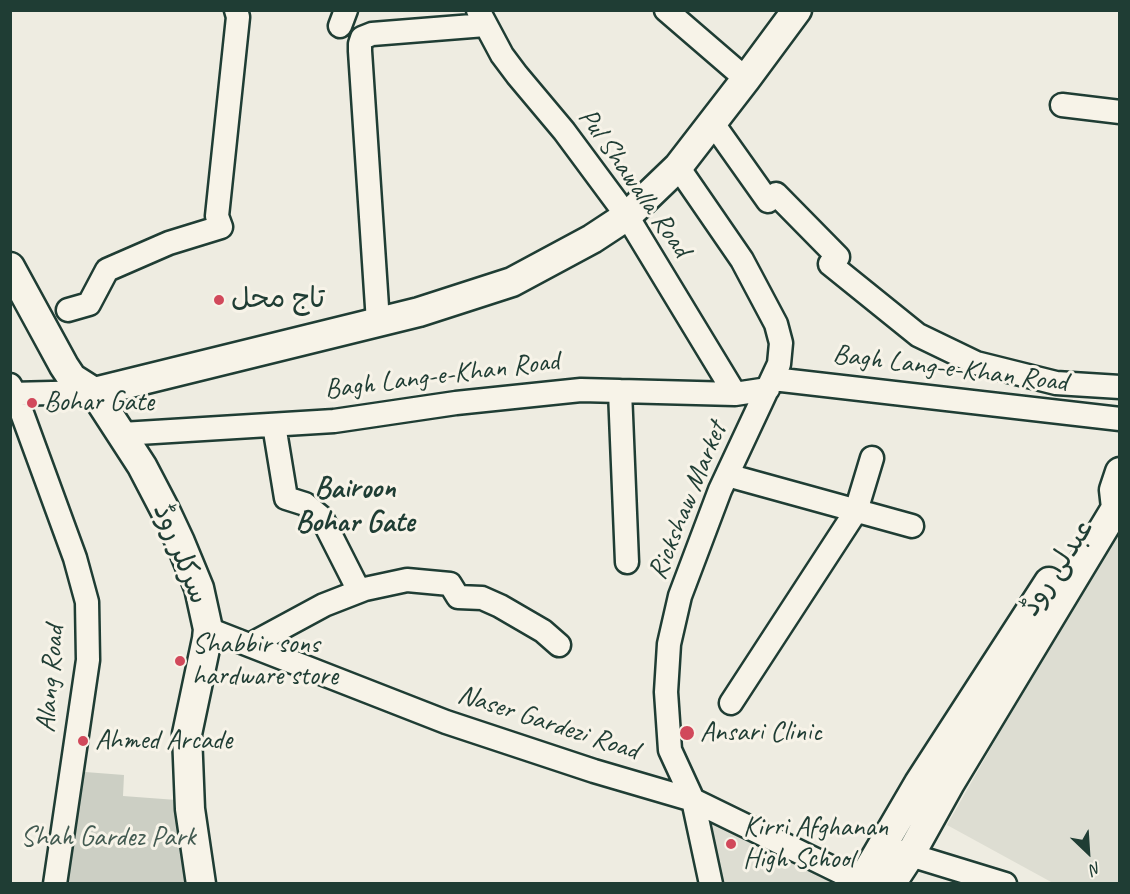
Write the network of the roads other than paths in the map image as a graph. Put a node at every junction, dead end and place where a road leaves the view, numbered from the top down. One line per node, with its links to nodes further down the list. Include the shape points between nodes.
1 (236, 10): 13 (street, via 217,216 221,227 169,243 107,270 89,304)
2 (666, 10): 5 (street)
3 (797, 10): 6 (main road)
4 (481, 18): 11 (street, Pul Shawalla Road, via 502,55); 14 (street, via 362,38)
5 (686, 18): 6 (street)
6 (746, 79): 9 (main road)
7 (1062, 105): 8 (street)
8 (1119, 112)
9 (712, 122): 10 (main road); 16 (street, via 768,201 776,194 838,257 830,264 918,334 976,363 1056,383)
10 (678, 166): 11 (main road); 15 (street, Rickshaw Market, via 742,260 776,324 781,343 779,364)
11 (627, 216): 14 (main road, via 512,282); 20 (street, Pul Shawalla Road)
12 (10, 267): 19 (main road, سرکلر روڈ, via 72,378)
13 (68, 310)
14 (378, 322): 19 (main road)
15 (771, 384): 20 (street, Bagh Lang-e-Khan Road); 21 (street, Bagh Lang-e-Khan Road); 25 (street, Rickshaw Market)
16 (1119, 387)
17 (12, 391): 19 (street); 39 (street, Alang Road, via 75,558 87,602 88,660)
18 (620, 391): 20 (street, Bagh Lang-e-Khan Road); 22 (street, Bagh Lang-e-Khan Road, via 570,391); 29 (street)
19 (94, 392): 23 (main road, سرکلر روڈ)
20 (735, 394)
21 (1119, 419)
22 (274, 425): 23 (street, Bagh Lang-e-Khan Road); 30 (street, via 286,498 305,504 322,518)
23 (122, 434): 31 (main road, سرکلر روڈ, via 180,542 199,588)
24 (872, 458): 27 (street)
25 (727, 475): 27 (street); 35 (street, Rickshaw Market, via 680,596 669,644 666,692 670,750)
26 (1117, 481): 36 (main road, عبدلی روڈ); 37 (main road, عبدلی روڈ, via 1116,508)
27 (856, 511): 28 (street); 34 (street)
28 (912, 526)
29 (627, 562)
30 (359, 591): 32 (street); 33 (street, via 406,580 450,584 458,597 491,602 543,631)
31 (208, 629): 32 (street, Naser Gardezi Road); 40 (main road, سرکلر روڈ, via 187,734 190,810)
32 (250, 645): 35 (street, Naser Gardezi Road, via 446,722)
33 (559, 645)
34 (731, 703)
35 (693, 800): 38 (street, Naser Gardezi Road); 41 (street, Rickshaw Market)
36 (881, 846): 37 (street); 38 (main road, عبدلی روڈ)
37 (910, 855): 42 (main road, عبدلی روڈ); 43 (street)
38 (862, 883)
39 (55, 884)
40 (201, 884)
41 (711, 884)
42 (891, 884)
43 (1005, 884)

